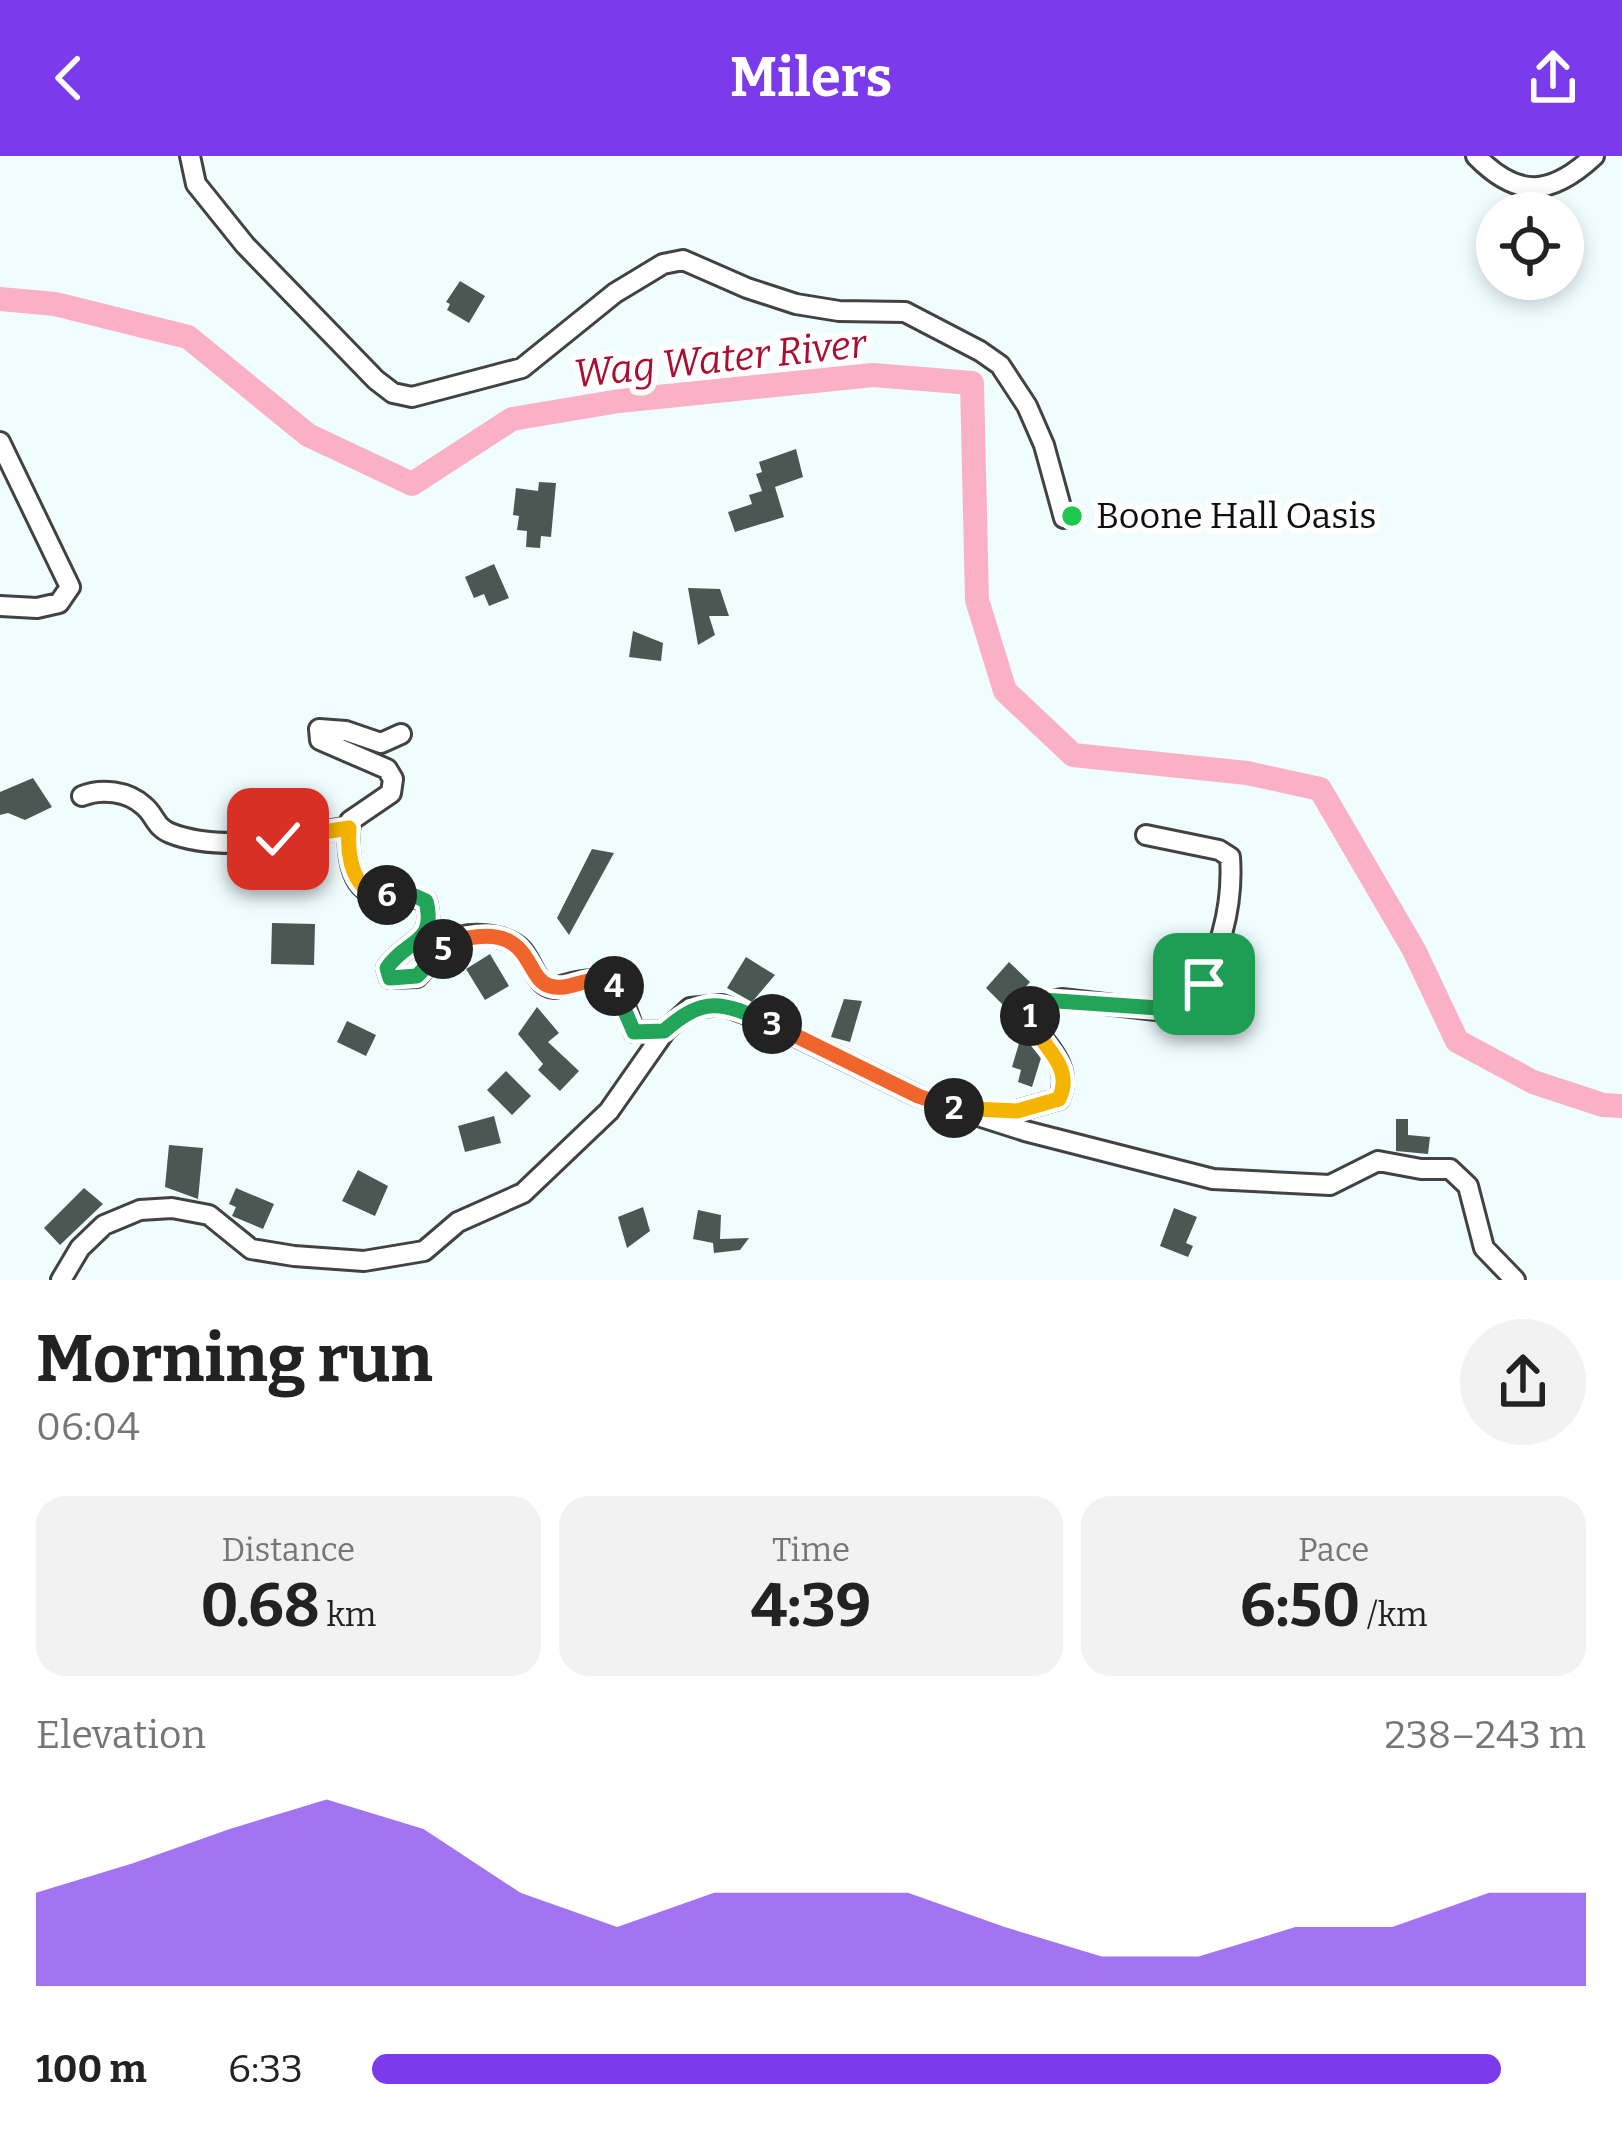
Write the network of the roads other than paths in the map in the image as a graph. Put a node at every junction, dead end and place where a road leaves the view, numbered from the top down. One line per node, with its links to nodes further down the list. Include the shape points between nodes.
1 (190, 156): 5 (street, via 196,184 244,245 393,393 412,397 522,368 615,292 683,260 796,304 905,312 1000,365 1044,445)
2 (1476, 156): 3 (street, via 1526,189 1551,185)
3 (1594, 156)
4 (0, 442): 6 (street, via 70,586 59,603)
5 (1064, 518)
6 (0, 606)
7 (401, 734): 9 (street, via 382,743 319,729 320,740 393,779 391,793)
8 (82, 796): 9 (street, via 97,789 120,794 142,803 167,832 193,839)
9 (349, 828): 11 (street, via 348,854 362,888 426,901 424,936 394,958 390,978 417,976 450,940 502,938 519,947 546,985 607,980 634,1032)
10 (1146, 835): 12 (street, via 1230,857 1226,932 1196,1004 1173,1012 1043,1000 1033,1005 1031,1024 1063,1071 1059,1099 1017,1111)
11 (664, 1031): 12 (street, via 690,1008 722,1005 918,1096); 13 (street, via 609,1111 524,1193 458,1222 424,1251 364,1261 294,1256 251,1249 209,1215 140,1210 104,1225)
12 (973, 1111): 14 (street, via 1213,1179 1330,1185 1378,1161 1450,1169 1468,1186 1484,1248)
13 (61, 1280)
14 (1515, 1280)

